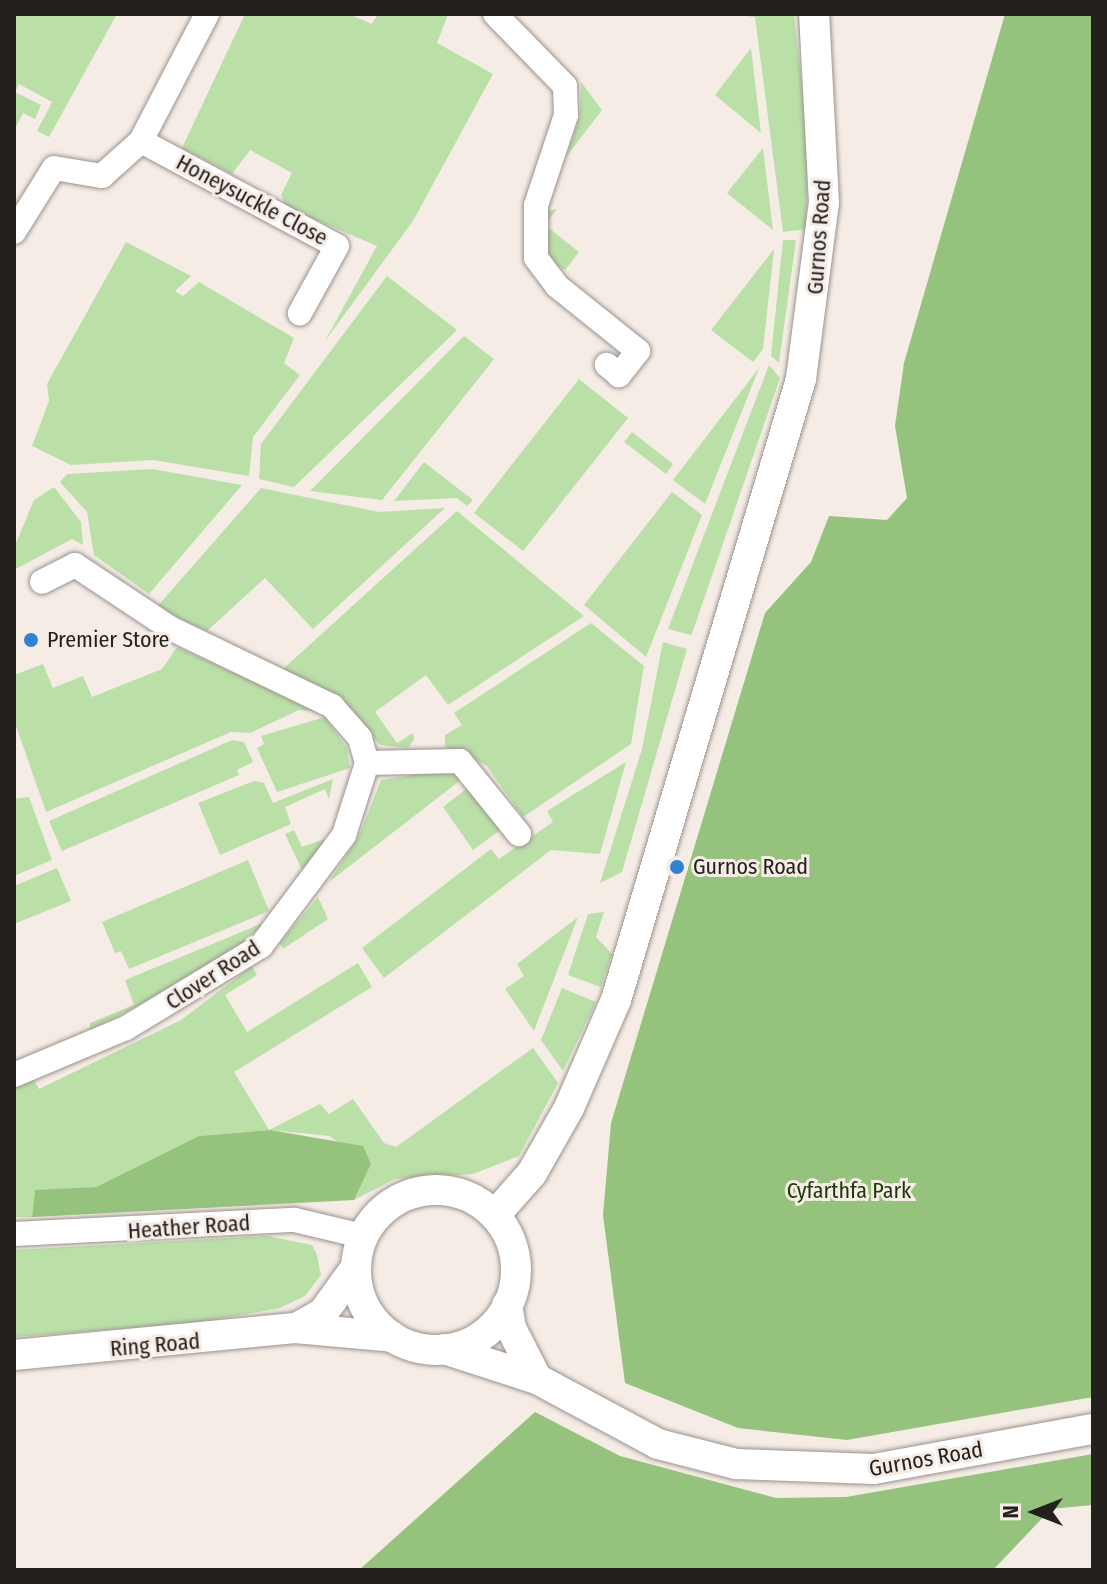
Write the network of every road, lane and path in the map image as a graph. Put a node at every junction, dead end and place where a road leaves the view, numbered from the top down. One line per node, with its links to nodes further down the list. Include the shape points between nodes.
1 (207, 14): 4 (street)
2 (495, 14): 7 (street, via 565,86 566,115 532,227 536,258 557,286 638,351 619,375)
3 (814, 14): 12 (street, Gurnos Road, via 824,203 801,379 616,1000 569,1108 532,1173)
4 (141, 141): 5 (street, via 102,176 54,168); 6 (street, Honeysuckle Close, via 337,246)
5 (14, 232)
6 (300, 313)
7 (607, 365)
8 (42, 582): 9 (street, via 75,565 170,628 333,707 360,738)
9 (367, 763): 10 (street, via 460,761); 11 (street, Clover Road, via 344,835 261,946 126,1028)
10 (519, 834)
11 (14, 1075)
12 (495, 1215): 14 (street, via 464,1194 427,1189 392,1202); 16 (street, via 517,1265)
13 (14, 1234): 14 (street, Heather Road, via 295,1220)
14 (362, 1236): 15 (street)
15 (356, 1267): 17 (street, Ring Road, via 323,1313); 18 (street, via 366,1310)
16 (507, 1305): 19 (street, via 481,1336); 21 (street, via 511,1328)
17 (295, 1328): 18 (street, Ring Road); 20 (street, Ring Road)
18 (393, 1337): 19 (street, Gurnos Road)
19 (444, 1349): 21 (street, Gurnos Road)
20 (14, 1355)
21 (537, 1379): 22 (street, Gurnos Road, via 658,1444 809,1472 874,1469)
22 (1093, 1429)

